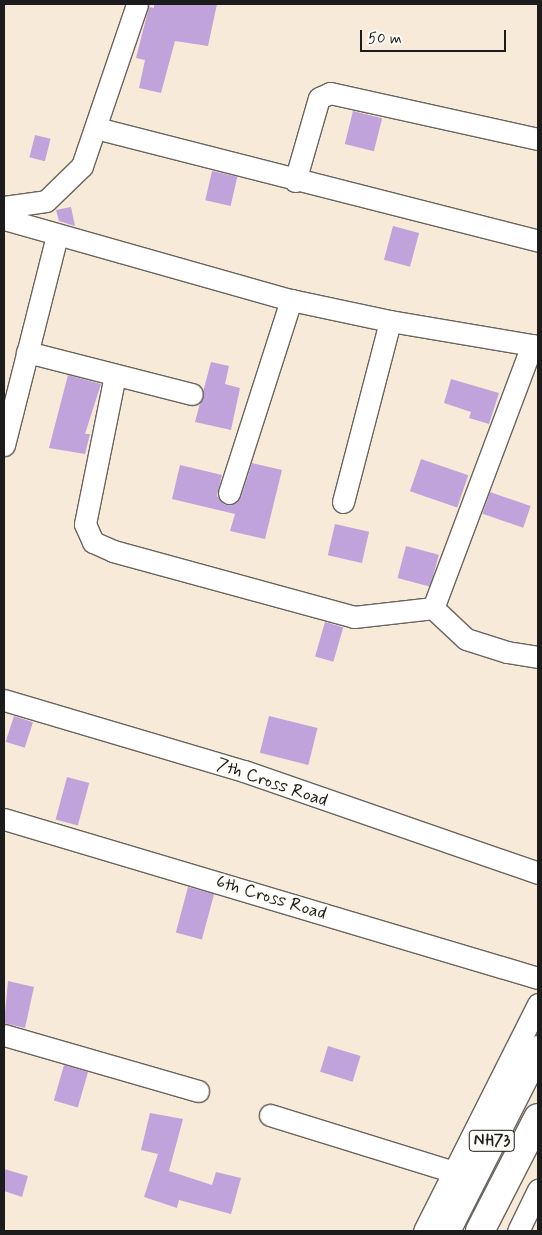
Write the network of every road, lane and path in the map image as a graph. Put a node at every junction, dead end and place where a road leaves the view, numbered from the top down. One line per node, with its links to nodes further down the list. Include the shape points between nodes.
1 (137, 4): 2 (street)
2 (96, 128): 4 (street, via 208,155); 5 (street, via 82,166 46,201)
3 (538, 139): 4 (street, via 330,93 319,98)
4 (295, 181): 8 (street)
5 (4, 207)
6 (4, 219): 7 (street)
7 (57, 236): 9 (street); 12 (street)
8 (538, 241)
9 (290, 300): 10 (street); 16 (street)
10 (390, 321): 11 (street); 17 (street)
11 (535, 345): 18 (street)
12 (27, 352): 13 (street); 15 (street)
13 (115, 375): 14 (street); 18 (street, via 85,524 93,542 113,551 354,618)
14 (192, 394)
15 (4, 445)
16 (229, 494)
17 (343, 502)
18 (433, 608): 19 (street, via 466,639 507,652)
19 (538, 656)
20 (4, 700): 22 (street, 7th Cross Road, via 244,771)
21 (4, 819): 23 (street, 6th Cross Road)
22 (538, 873)
23 (538, 978)
24 (538, 1004): 30 (street)
25 (4, 1035): 27 (street)
26 (538, 1050): 33 (highway, NH73)
27 (198, 1092)
28 (270, 1115): 30 (street)
29 (538, 1118): 34 (highway, NH73)
30 (454, 1172): 32 (street)
31 (538, 1190): 35 (street)
32 (424, 1231)
33 (446, 1231)
34 (480, 1231)
35 (518, 1231)

